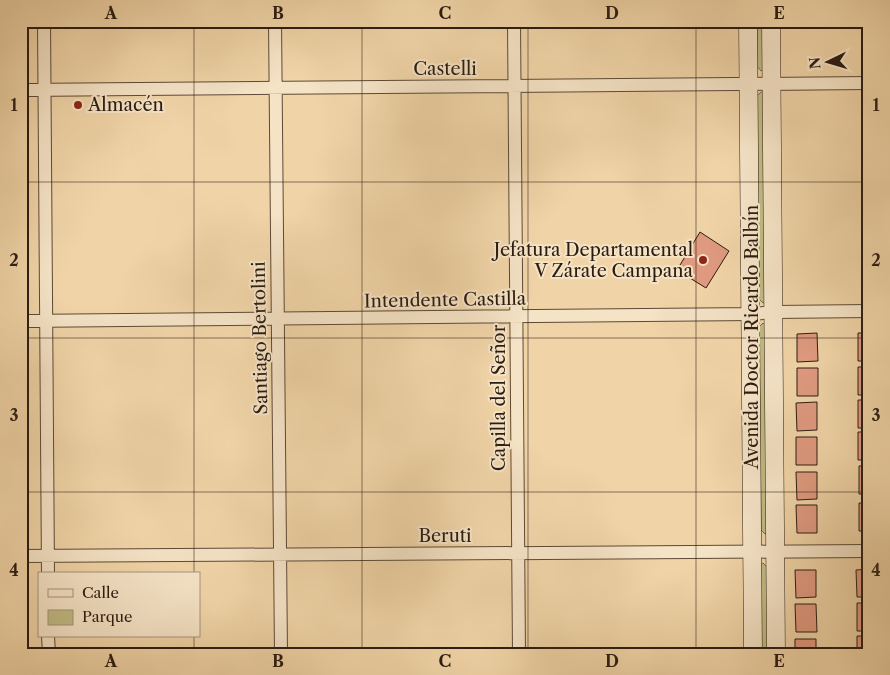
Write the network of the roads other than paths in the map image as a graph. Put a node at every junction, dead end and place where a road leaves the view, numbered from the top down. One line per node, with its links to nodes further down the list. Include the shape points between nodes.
1 (44, 21): 12 (street)
2 (275, 21): 10 (street, Santiago Bertolini)
3 (514, 21): 9 (street, Capilla del Señor)
4 (748, 21): 8 (main road, Avenida Doctor Ricardo Balbín)
5 (771, 21): 6 (main road, Avenida Doctor Ricardo Balbín)
6 (772, 83): 7 (street, Castelli); 8 (street, Castelli); 14 (main road, Avenida Doctor Ricardo Balbín)
7 (869, 83)
8 (749, 84): 9 (street, Castelli); 15 (main road, Avenida Doctor Ricardo Balbín)
9 (515, 86): 10 (street, Castelli); 16 (street, Capilla del Señor)
10 (275, 88): 12 (street, Castelli); 17 (street, Santiago Bertolini)
11 (21, 90): 12 (street, Castelli)
12 (44, 90): 19 (street)
13 (869, 311): 14 (street, Intendente Castilla)
14 (774, 312): 15 (street, Intendente Castilla); 20 (main road, Avenida Doctor Ricardo Balbín)
15 (752, 314): 16 (street, Intendente Castilla); 22 (main road, Avenida Doctor Ricardo Balbín)
16 (516, 316): 17 (street, Intendente Castilla); 23 (street, Capilla del Señor)
17 (277, 319): 19 (street, Intendente Castilla); 24 (street, Santiago Bertolini)
18 (21, 321): 19 (street, Intendente Castilla)
19 (46, 321): 26 (street)
20 (775, 551): 21 (street, Beruti); 22 (street, Beruti); 33 (main road, Avenida Doctor Ricardo Balbín)
21 (869, 551)
22 (753, 552): 23 (street, Beruti); 32 (main road, Avenida Doctor Ricardo Balbín)
23 (518, 554): 24 (street, Beruti); 31 (street, Capilla del Señor)
24 (280, 555): 26 (street, Beruti); 30 (street, Santiago Bertolini)
25 (21, 556): 26 (street, Beruti)
26 (48, 556): 27 (street)
27 (48, 572)
28 (48, 638): 29 (street)
29 (48, 654)
30 (281, 654)
31 (519, 654)
32 (753, 654)
33 (776, 654)

